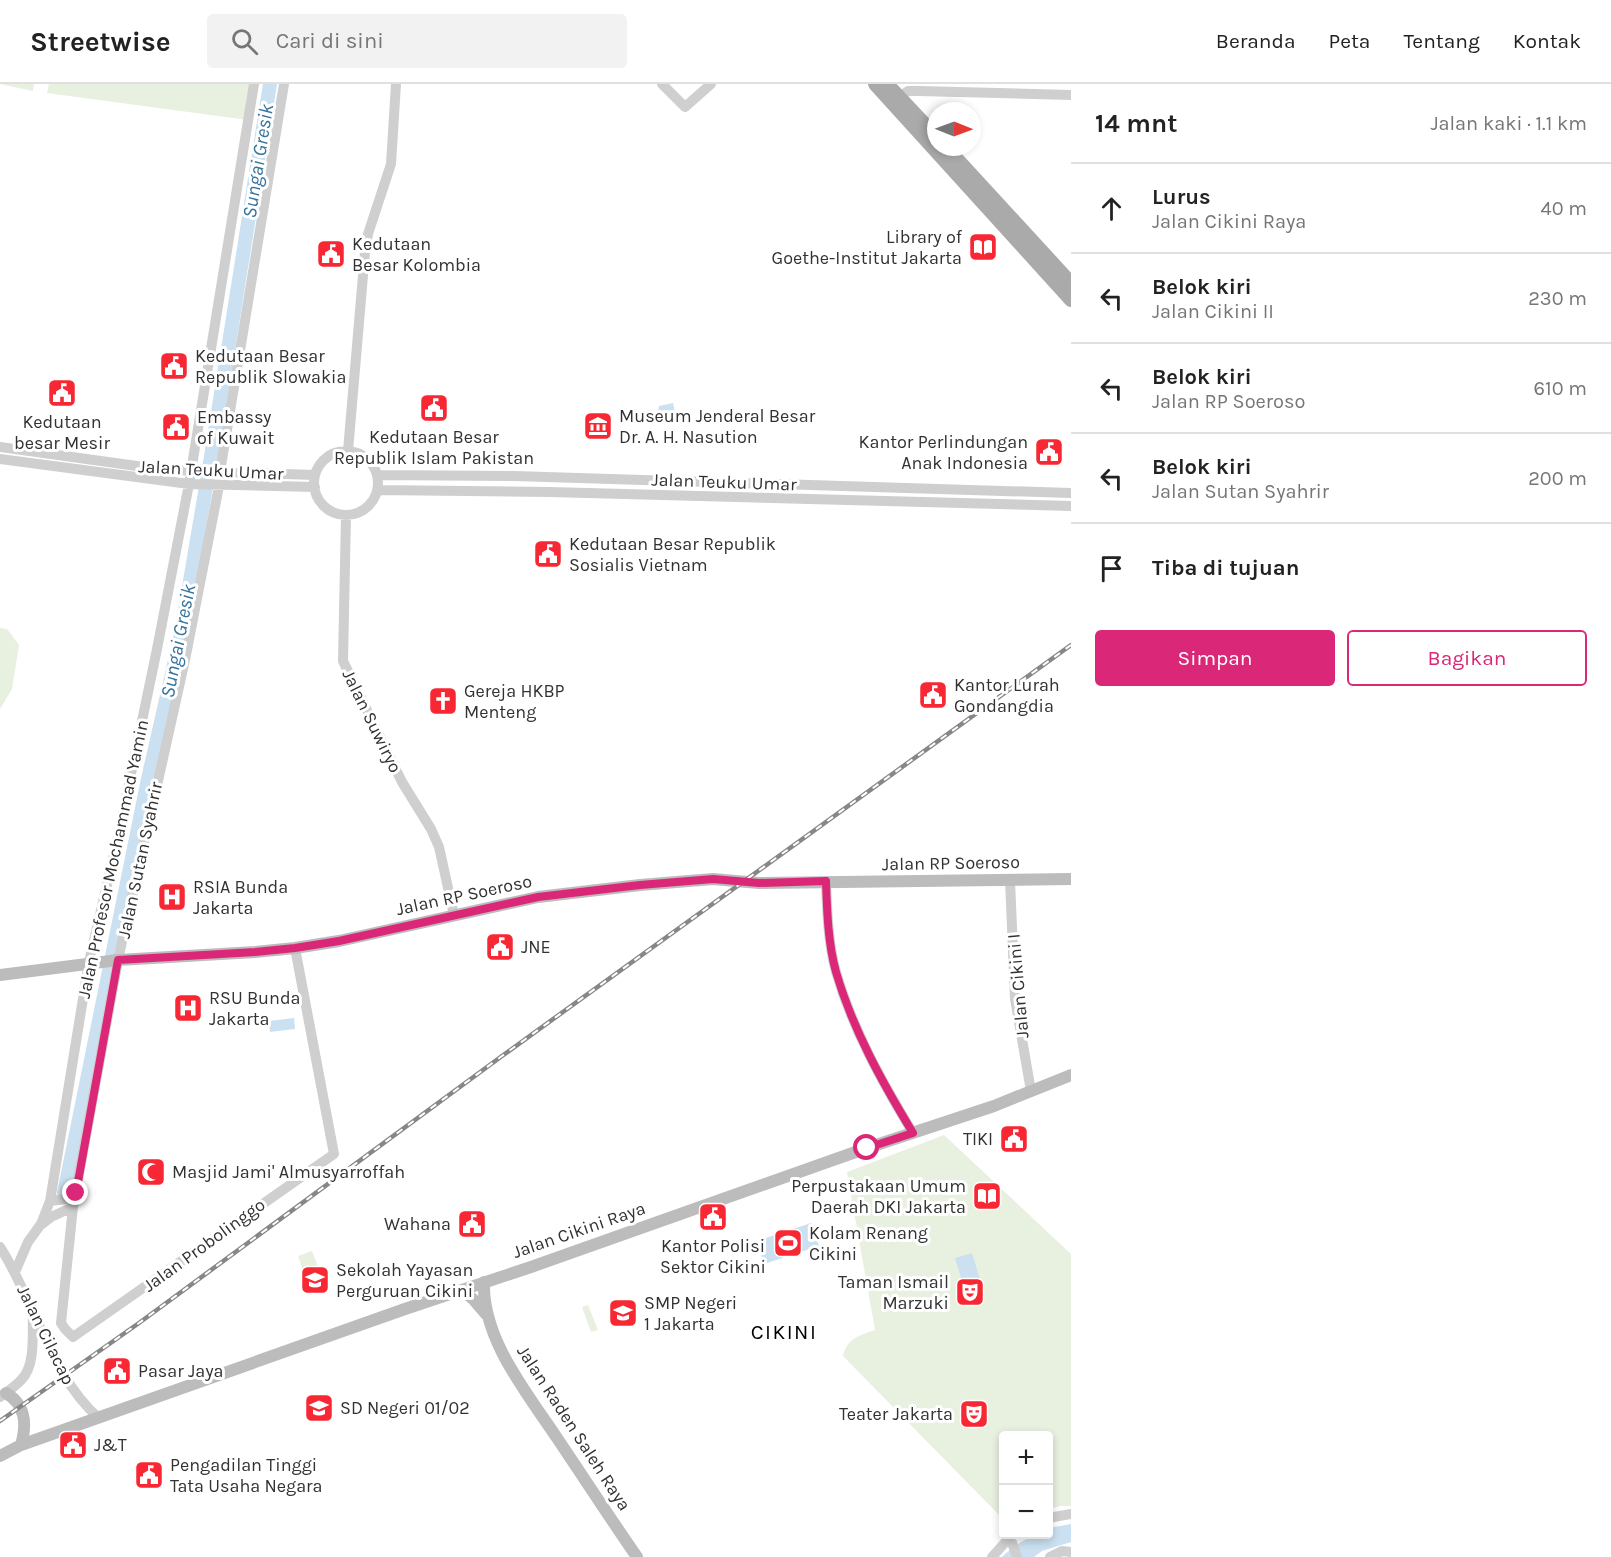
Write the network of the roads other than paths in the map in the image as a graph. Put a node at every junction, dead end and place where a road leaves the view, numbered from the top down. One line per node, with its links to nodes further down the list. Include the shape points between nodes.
1 (254, 84): 18 (street, Jalan Profesor Mochammad Yamin)
2 (284, 84): 19 (street)
3 (396, 84): 16 (street, via 391,164 365,252)
4 (662, 84): 5 (street, via 685,107)
5 (711, 84)
6 (874, 84): 9 (main road)
7 (887, 84): 9 (main road)
8 (1071, 95): 9 (street, via 918,91)
9 (896, 100): 10 (main road); 12 (main road)
10 (927, 128)
11 (953, 156): 12 (main road)
12 (987, 199): 13 (main road); 14 (main road)
13 (1071, 283)
14 (1071, 300)
15 (0, 447): 18 (street, Jalan Teuku Umar)
16 (348, 451): 20 (street, via 327,457); 21 (street, via 367,458)
17 (0, 459): 24 (street, Jalan Teuku Umar)
18 (192, 471): 19 (street, Jalan Teuku Umar); 24 (street, Jalan Profesor Mochammad Yamin)
19 (217, 472): 20 (street, Jalan Teuku Umar)
20 (315, 475): 27 (street)
21 (378, 475): 22 (street, Jalan Teuku Umar); 28 (street)
22 (550, 477): 23 (street, Jalan Teuku Umar); 30 (street)
23 (713, 482): 26 (street, Jalan Teuku Umar); 32 (street)
24 (190, 485): 25 (street, Jalan Teuku Umar); 43 (street, Jalan Profesor Mochammad Yamin)
25 (216, 486): 27 (street, Jalan Teuku Umar); 42 (street, Jalan Sutan Syahrir, via 185,660)
26 (857, 486): 29 (street, Jalan Teuku Umar); 33 (street)
27 (315, 487): 36 (street, via 329,510)
28 (378, 490): 30 (street, Jalan Teuku Umar); 36 (street, via 366,508)
29 (999, 490): 31 (street, Jalan Teuku Umar); 34 (street)
30 (550, 492): 32 (street, Jalan Teuku Umar)
31 (1071, 493)
32 (712, 496): 33 (street, Jalan Teuku Umar)
33 (856, 500): 34 (street, Jalan Teuku Umar)
34 (998, 504): 35 (street, Jalan Teuku Umar)
35 (1071, 506)
36 (346, 515): 40 (street, Jalan Suwiryo, via 343,661 402,782 432,829)
37 (1071, 879): 38 (main road, Jalan RP Soeroso)
38 (1011, 880): 39 (main road, Jalan RP Soeroso); 46 (street, Jalan Cikini I, via 1016,999)
39 (826, 881): 40 (main road, Jalan RP Soeroso, via 759,883 713,879 640,885 538,897); 47 (street, via 828,928 844,996 875,1069)
40 (454, 915): 41 (main road, Jalan RP Soeroso)
41 (295, 948): 42 (main road, Jalan RP Soeroso); 60 (street, Jalan Probolinggo, via 334,1154)
42 (116, 960): 43 (main road, Jalan RP Soeroso); 48 (street, Jalan Sutan Syahrir)
43 (92, 962): 44 (main road, Jalan RP Soeroso); 49 (street, Jalan Profesor Mochammad Yamin)
44 (0, 975)
45 (1071, 1075): 46 (main road, Jalan Cikini Raya)
46 (1031, 1091): 47 (main road, Jalan Cikini Raya)
47 (913, 1133): 56 (main road, Jalan Cikini Raya)
48 (76, 1193): 49 (street, via 67,1199); 50 (street, Jalan Sutan Syahrir)
49 (50, 1201): 53 (street, Jalan Profesor Mochammad Yamin)
50 (73, 1207): 51 (street); 52 (street, Jalan Sutan Syahrir)
51 (57, 1215): 52 (street); 53 (street)
52 (72, 1221): 60 (street, Jalan Sutan Syahrir, via 62,1323)
53 (41, 1224): 55 (street, Jalan Profesor Mochammad Yamin)
54 (1, 1249): 55 (street, Jalan Cilacap)
55 (15, 1272): 58 (street, Jalan Cilacap)
56 (484, 1282): 57 (main road, Jalan Cikini Raya); 59 (main road, Jalan Raden Saleh Raya)
57 (462, 1290): 59 (main road, Jalan Raden Saleh Raya); 62 (main road, Jalan Cikini Raya)
58 (33, 1309): 61 (street, via 29,1365 23,1379); 62 (street, Jalan Cilacap, via 68,1382 86,1408)
59 (487, 1316): 69 (main road, Jalan Raden Saleh Raya, via 524,1389)
60 (75, 1338)
61 (3, 1395): 63 (main road, via 15,1398 22,1408 25,1421)
62 (99, 1418): 63 (main road, Jalan Cikini Raya)
63 (21, 1445): 64 (main road, Jalan Cikini Raya)
64 (0, 1456)
65 (1071, 1514): 66 (street)
66 (1053, 1517)
67 (1014, 1544): 70 (street)
68 (1071, 1552): 71 (street, via 1062,1551)
69 (637, 1557)
70 (992, 1557)
71 (1050, 1557)

